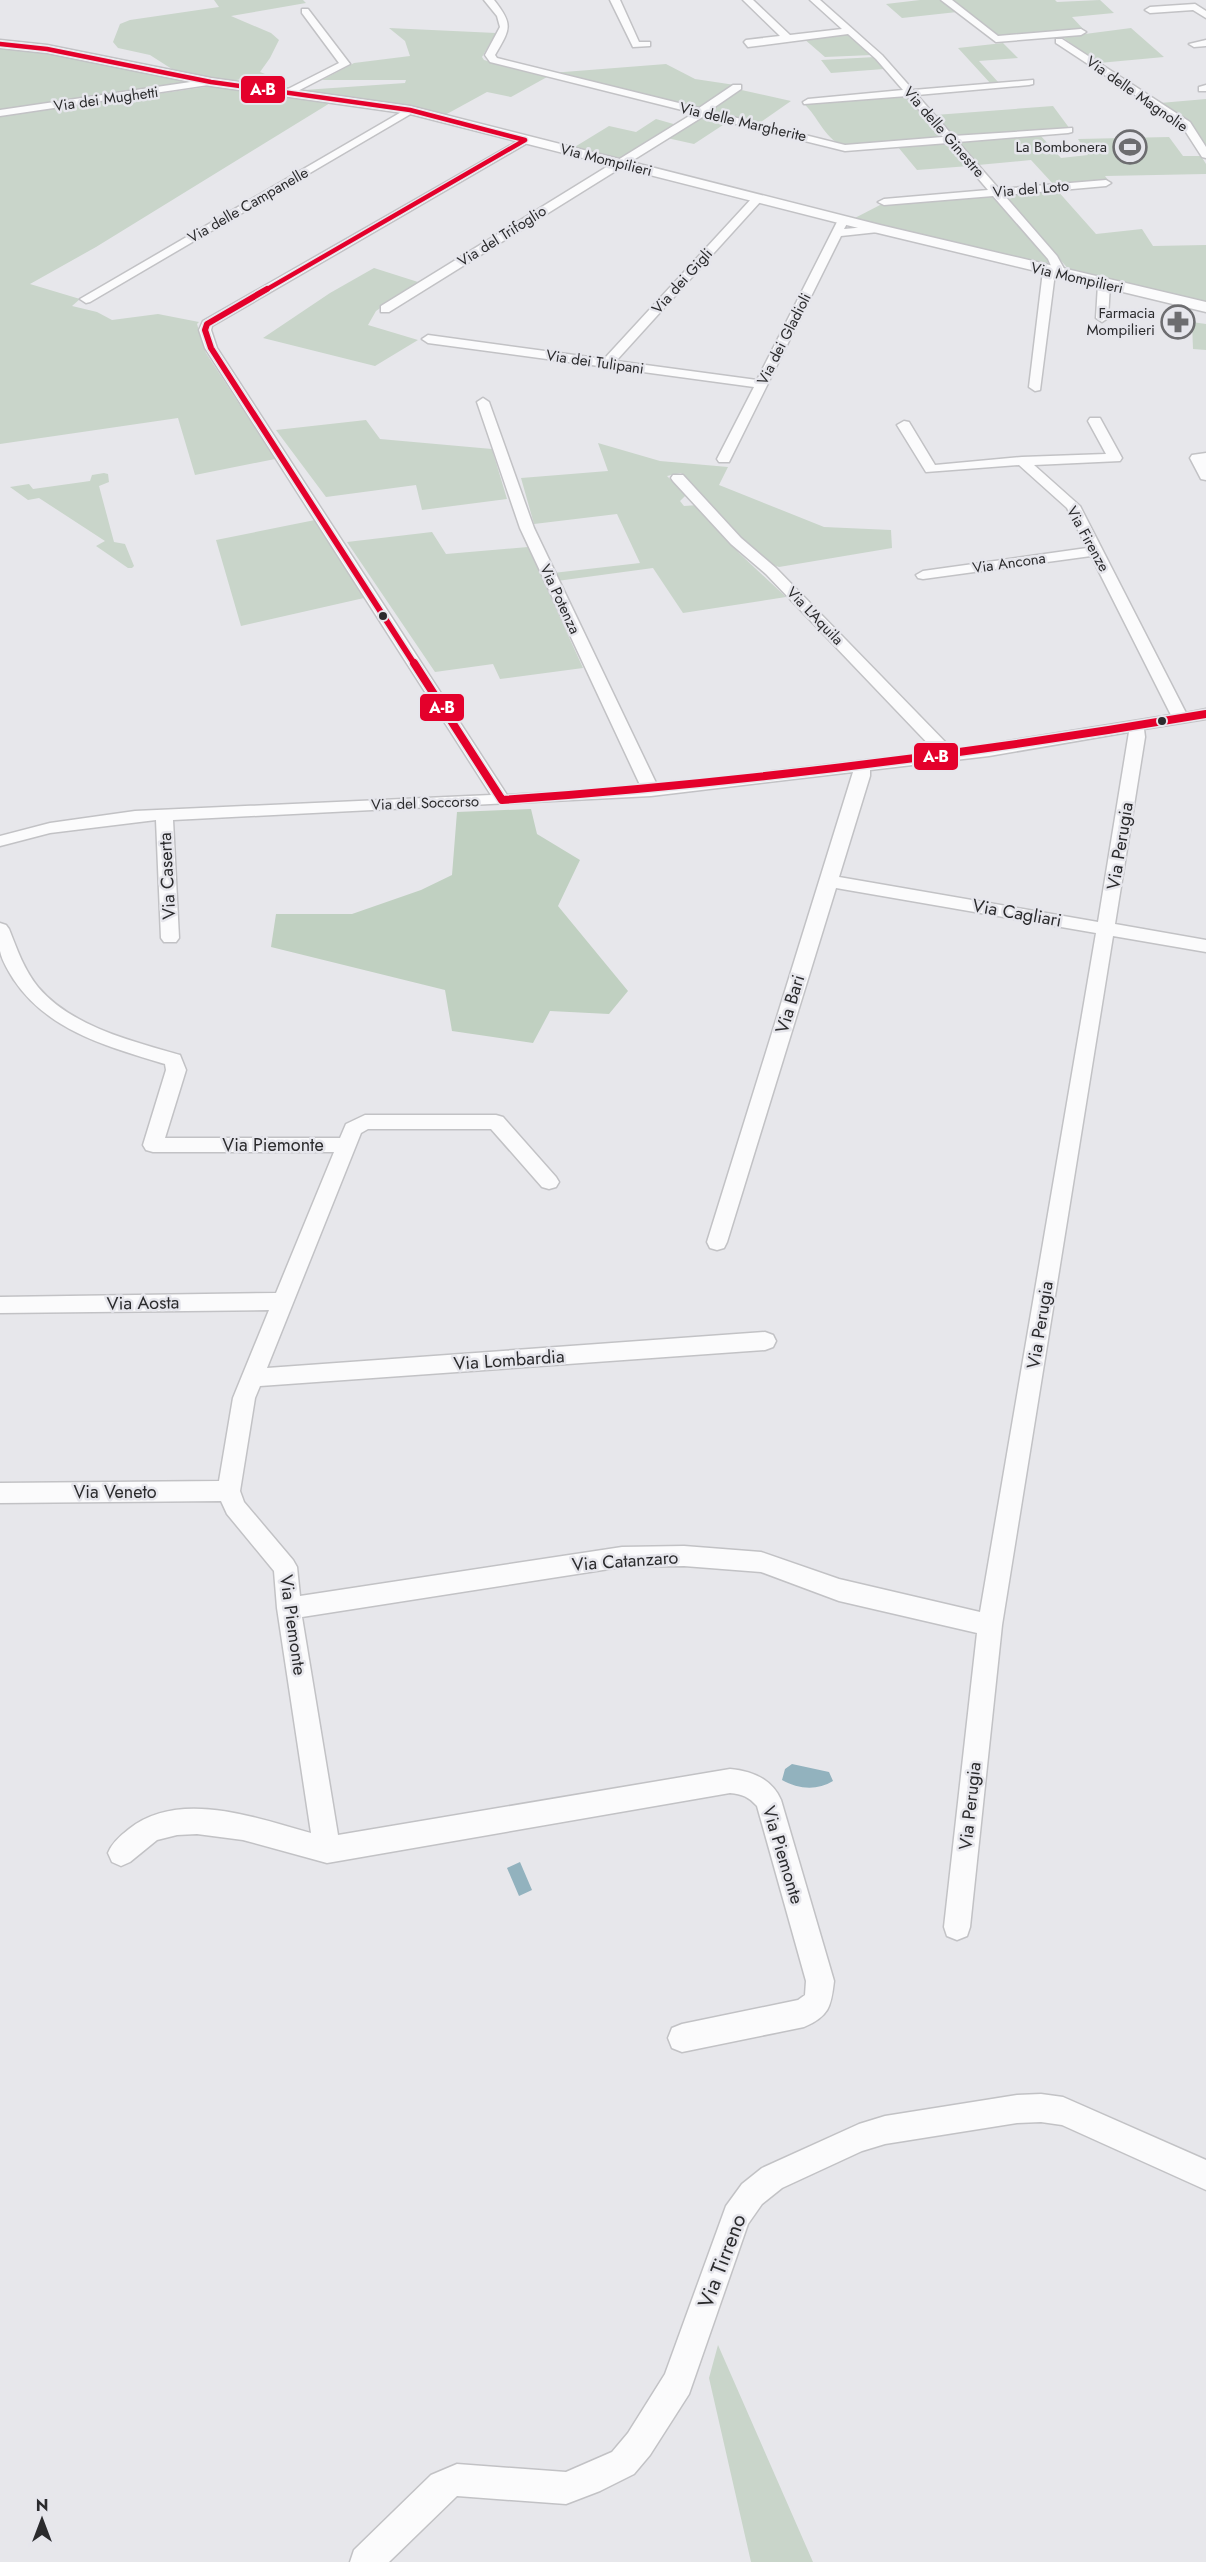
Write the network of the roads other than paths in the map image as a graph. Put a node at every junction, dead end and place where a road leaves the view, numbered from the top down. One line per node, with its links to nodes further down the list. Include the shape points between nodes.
1 (489, 0): 25 (street, Via delle Margherite, via 505,21 490,55 493,60)
2 (615, 0): 15 (street, via 636,45)
3 (748, 0): 11 (street)
4 (815, 0): 9 (street, Via delle Ginestre)
5 (946, 0): 10 (street, via 996,39)
6 (1150, 10): 8 (street, via 1195,7)
7 (305, 11): 21 (street, via 345,64)
8 (1206, 15)
9 (849, 31): 11 (street); 22 (street, Via delle Ginestre, via 879,57)
10 (1081, 32)
11 (788, 38): 17 (street, via 749,42)
12 (1059, 40): 30 (street, Via delle Magnolie, via 1186,124)
13 (1206, 43): 16 (street)
14 (0, 44): 18 (street, Via Mompilieri, via 46,49)
15 (646, 44)
16 (1194, 44)
17 (751, 45)
18 (211, 82): 21 (street, Via Mompilieri); 26 (street, Via dei Mughetti)
19 (1029, 82): 22 (street)
20 (737, 87): 25 (street, Via del Trifoglio)
21 (288, 93): 24 (street, Via Mompilieri)
22 (910, 93): 23 (street); 29 (street, Via delle Ginestre)
23 (808, 102)
24 (410, 110): 28 (street, Via Mompilieri); 41 (street, Via delle Campanelle)
25 (701, 112): 29 (street, Via delle Margherite, via 845,148); 31 (street, Via del Trifoglio)
26 (0, 113)
27 (1068, 130): 29 (street, Via delle Margherite)
28 (525, 140): 31 (street, Via Mompilieri); 65 (street, via 207,324 205,330 211,348)
29 (950, 141): 33 (street, Via delle Ginestre)
30 (1206, 155)
31 (619, 164): 34 (street, Via Mompilieri); 43 (street, Via del Trifoglio)
32 (1106, 183): 33 (street, Via del Loto)
33 (997, 192): 35 (street, Via del Loto); 39 (street, Via delle Ginestre, via 1053,258)
34 (757, 199): 36 (street, Via Mompilieri); 37 (street, Via dei Gigli)
35 (884, 202)
36 (780, 204): 37 (street); 38 (street, Via Mompilieri)
37 (747, 210): 46 (street, Via dei Gigli)
38 (840, 227): 39 (street, Via Mompilieri, via 878,229); 47 (street, Via dei Gladioli)
39 (1055, 273): 40 (street, Via Mompilieri); 48 (street)
40 (1104, 284): 42 (street, Via Mompilieri); 44 (street)
41 (86, 299)
42 (1206, 307)
43 (385, 309)
44 (1102, 318)
45 (428, 339): 46 (street, Via dei Tulipani)
46 (607, 363): 47 (street, Via dei Tulipani)
47 (761, 384): 53 (street, Via dei Gladioli)
48 (1035, 387)
49 (483, 402): 64 (street, Via Potenza, via 527,528)
50 (1095, 420): 54 (street, via 1115,458)
51 (904, 425): 54 (street, via 932,470)
52 (1201, 458): 55 (street)
53 (724, 459)
54 (1022, 461): 57 (street, Via Firenze, via 1073,507)
55 (1206, 476)
56 (678, 478): 62 (street, Via L'Aquila)
57 (1096, 551): 58 (street, Via Ancona); 60 (street, Via Firenze)
58 (923, 575)
59 (1206, 714): 60 (street, Via del Soccorso)
60 (1181, 718): 61 (street, Via del Soccorso)
61 (1136, 726): 62 (street, Via del Soccorso); 69 (street, Via Perugia)
62 (949, 756): 63 (street, Via del Soccorso)
63 (861, 766): 64 (street, Via del Soccorso); 68 (street, Via Bari, via 862,776)
64 (651, 790): 65 (street, Via del Soccorso)
65 (502, 800): 66 (street, Via del Soccorso)
66 (164, 814): 67 (street, Via del Soccorso, via 82,823); 71 (street, Via Caserta)
67 (0, 841)
68 (828, 881): 69 (street, Via Cagliari); 75 (street, Via Bari)
69 (1106, 928): 72 (street, Via Cagliari); 83 (street, Via Perugia)
70 (0, 929): 73 (street, Via Piemonte, via 20,977 47,1006 70,1023 173,1060 176,1070 153,1145)
71 (170, 938)
72 (1206, 946)
73 (347, 1145): 74 (street, via 353,1130 365,1122 495,1122); 76 (street, Via Piemonte)
74 (549, 1182)
75 (717, 1242)
76 (285, 1301): 77 (street, Via Aosta); 79 (street, Via Piemonte)
77 (0, 1305)
78 (765, 1341): 79 (street, Via Lombardia)
79 (254, 1378): 80 (street, Via Piemonte, via 244,1398)
80 (229, 1491): 81 (street, Via Veneto); 82 (street, Via Piemonte, via 235,1507 285,1567)
81 (0, 1493)
82 (289, 1608): 83 (street, Via Catanzaro, via 622,1557 684,1556 761,1562 839,1590); 84 (street, Via Piemonte)
83 (990, 1625): 86 (street, Via Perugia)
84 (327, 1850): 85 (street, via 219,1824 190,1823 160,1825); 87 (street, Via Piemonte, via 730,1782 744,1782 759,1789 768,1800 820,1981 818,2002 804,2013)
85 (121, 1852)
86 (957, 1927)
87 (682, 2038)
88 (1206, 2175): 89 (street, Via Tirreno, via 1064,2112 1041,2108 885,2130 835,2147 772,2178 752,2194 736,2216 678,2383 623,2463 566,2488 457,2480 449,2483)
89 (366, 2562)

